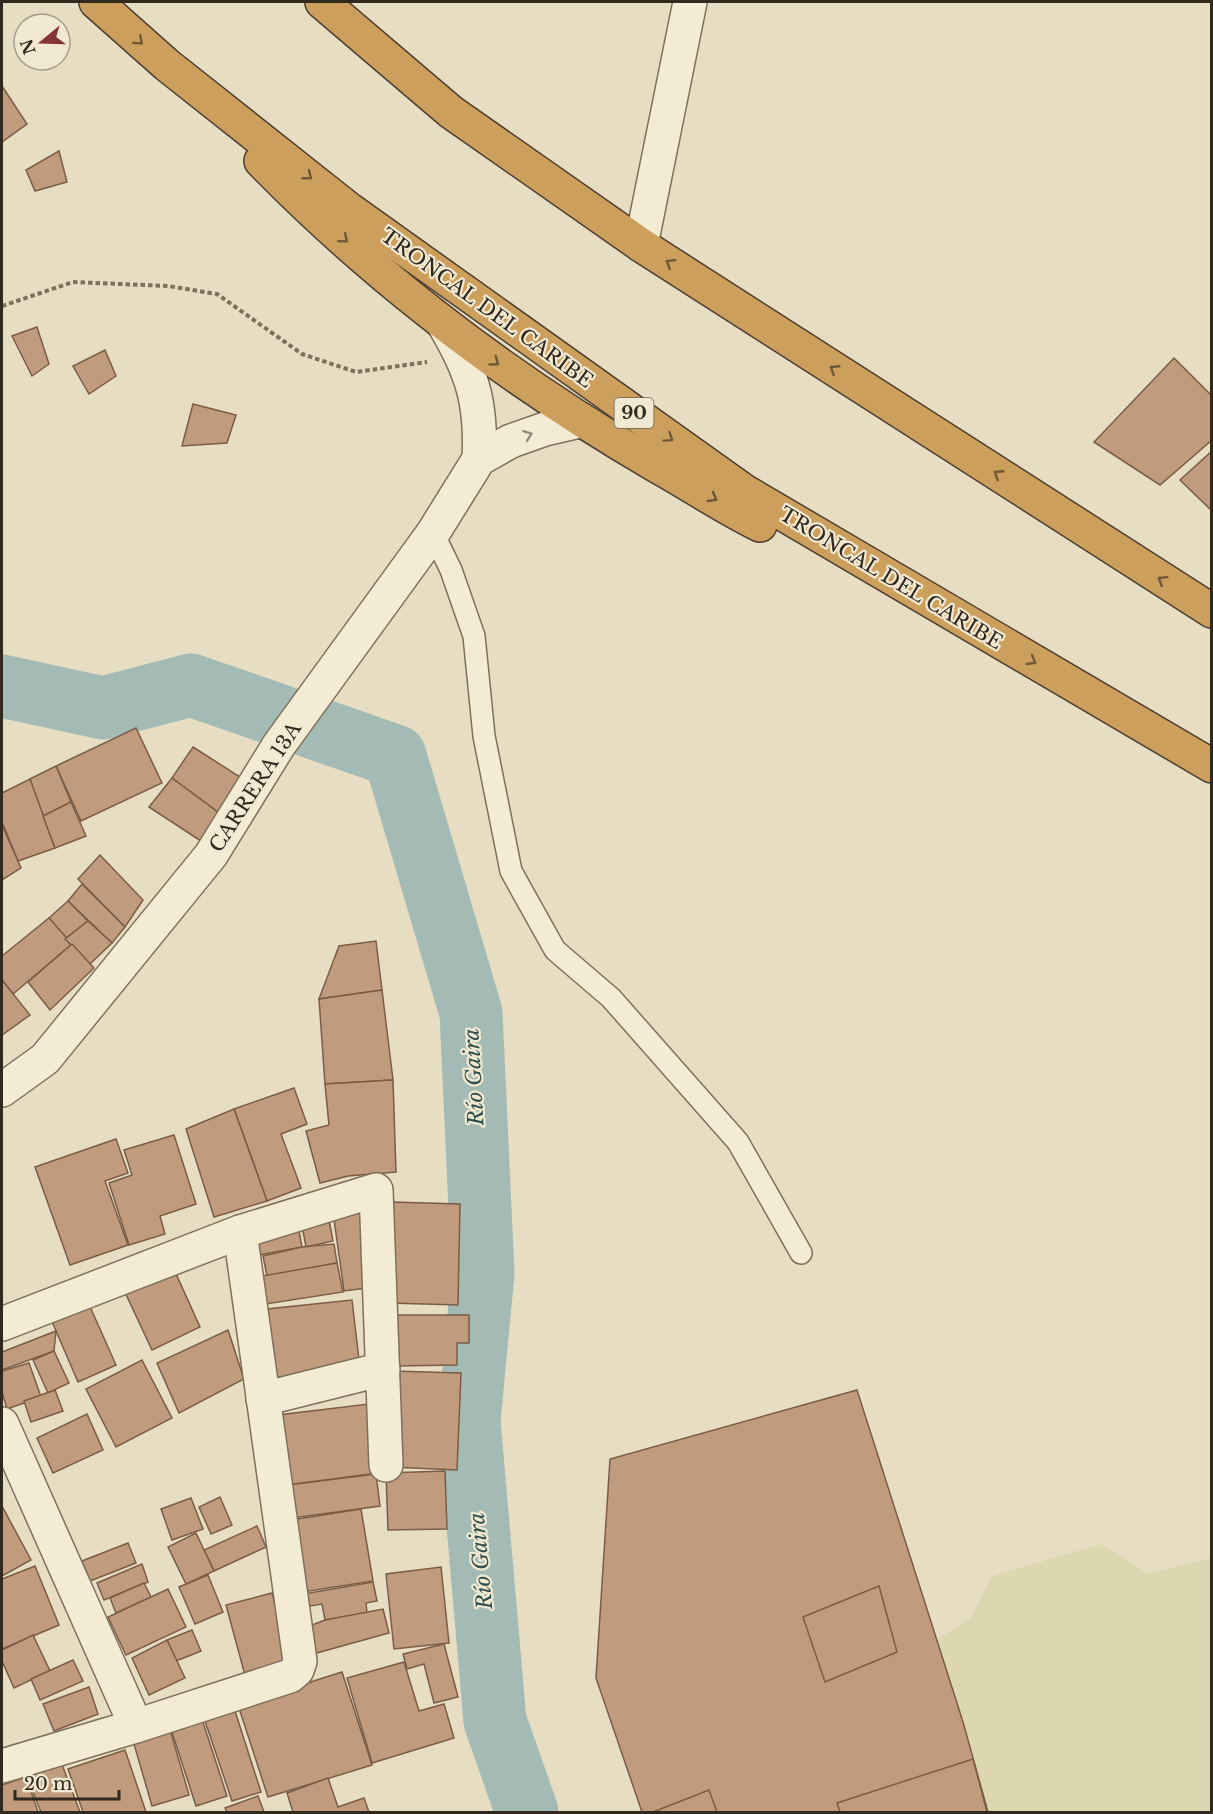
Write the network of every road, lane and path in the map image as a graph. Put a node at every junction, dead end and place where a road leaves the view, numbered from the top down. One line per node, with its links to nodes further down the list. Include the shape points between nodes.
1 (96, 2): 4 (highway, TRONCAL DEL CARIBE / 90, one-way to 4)
2 (322, 2): 5 (highway, via 451,112)
3 (690, 2): 5 (street)
4 (167, 65): 7 (highway, one-way to 7, via 299,201); 12 (highway, TRONCAL DEL CARIBE / 90, one-way to 12, via 351,210 744,491)
5 (641, 245): 13 (highway, one-way to 5)
6 (2, 306): 8 (path, via 73,282 168,286 217,294 302,354 356,372)
7 (443, 323): 8 (street); 9 (highway, one-way to 9)
8 (464, 357): 10 (street, via 476,390)
9 (580, 421): 10 (street, CARRERA 13A, one-way to 9, via 511,441); 12 (highway, one-way to 12, via 754,522)
10 (479, 459): 11 (street, CARRERA 13A)
11 (433, 532): 15 (street, CARRERA 13A, via 279,745 211,855 45,1059); 17 (lane, via 474,636 484,736 511,871 555,950 611,998 738,1142)
12 (937, 605): 14 (highway, TRONCAL DEL CARIBE / 90, one-way to 14)
13 (1212, 611)
14 (1212, 766)
15 (2, 1090)
16 (240, 1232): 18 (street); 19 (street, via 376,1190); 20 (street)
17 (801, 1253)
18 (2, 1324)
19 (382, 1369): 20 (street); 22 (street)
20 (263, 1399): 23 (street, via 300,1661 297,1670 290,1676)
21 (2, 1424): 23 (street)
22 (386, 1465)
23 (135, 1726): 24 (street)
24 (2, 1766)

